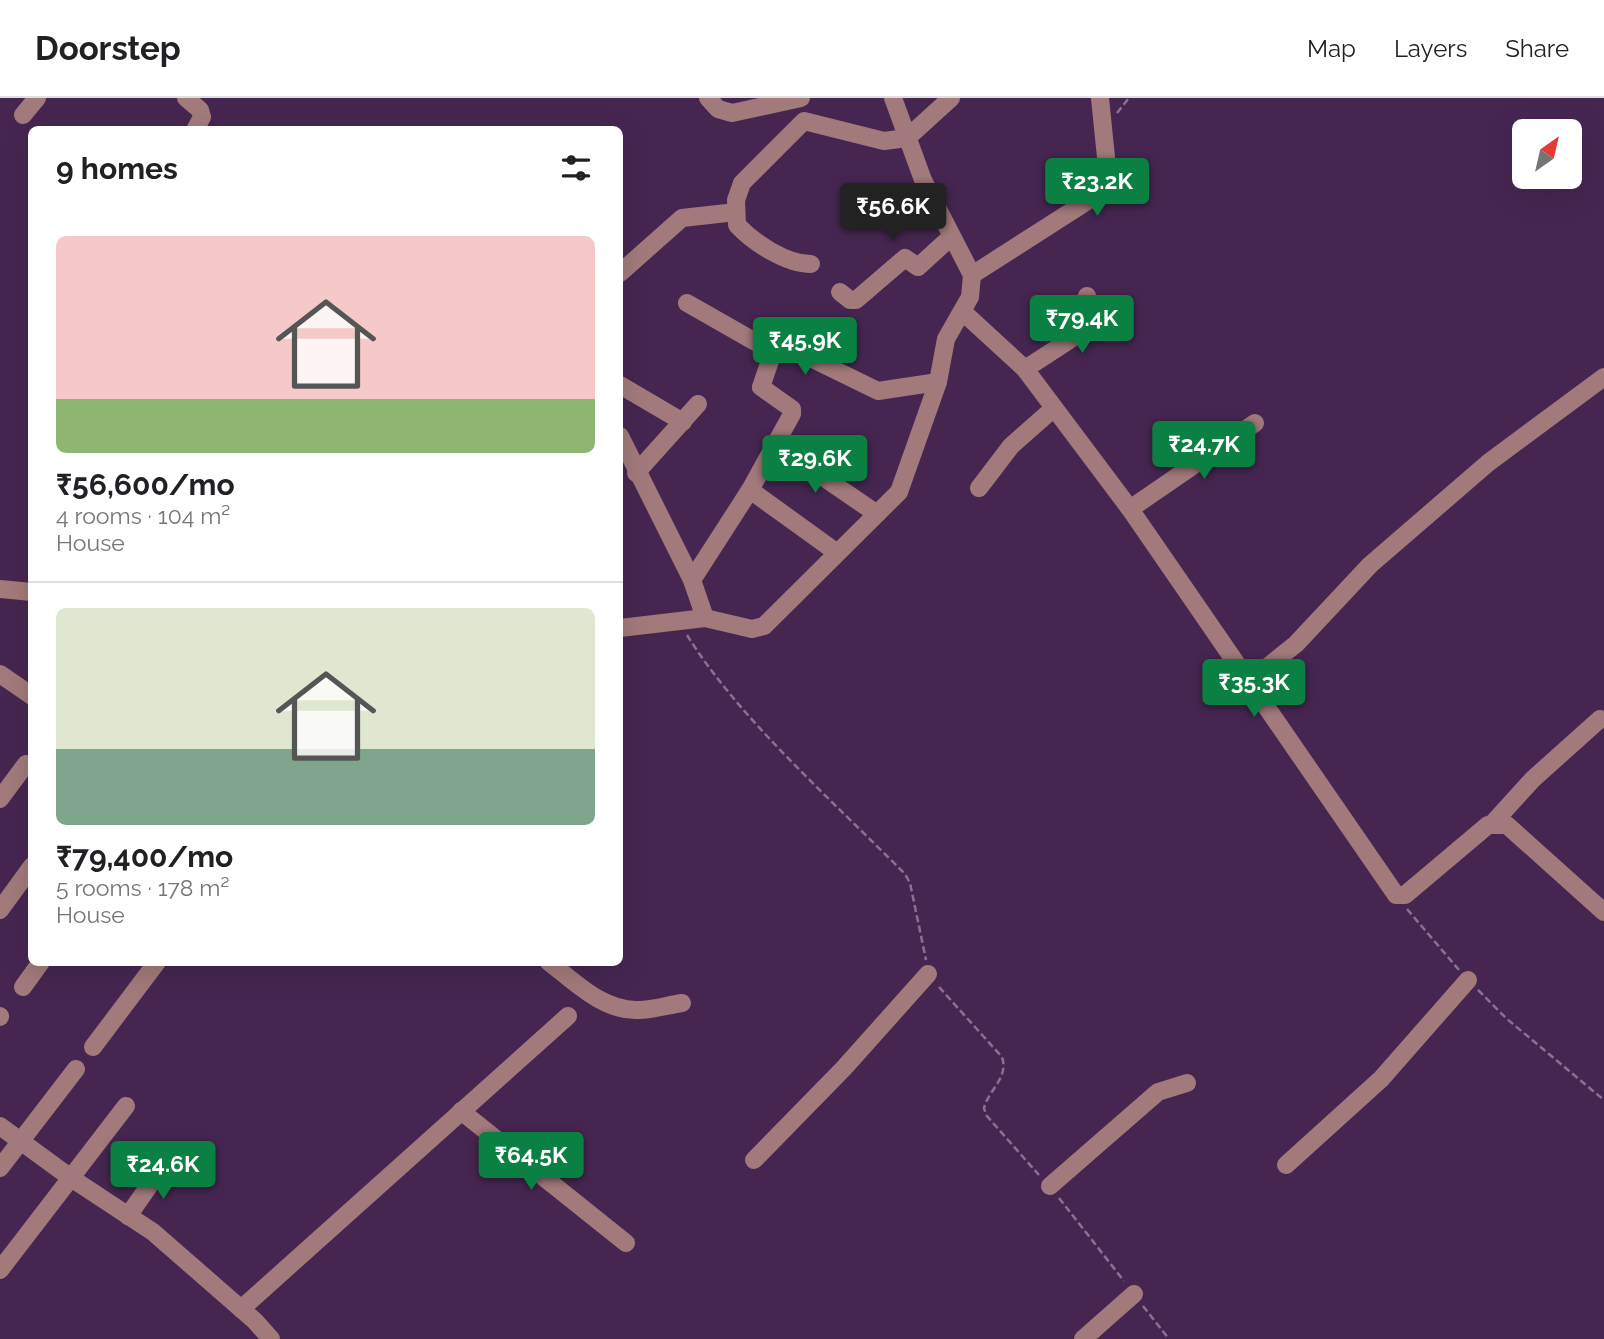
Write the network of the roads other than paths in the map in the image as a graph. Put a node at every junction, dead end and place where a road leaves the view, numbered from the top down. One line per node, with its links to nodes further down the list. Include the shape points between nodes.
1 (37, 98): 8 (street)
2 (186, 98): 9 (street, via 200,110)
3 (708, 98): 4 (street, via 718,109 732,113)
4 (801, 98)
5 (893, 98): 10 (street)
6 (951, 98): 10 (street)
7 (1100, 98): 15 (street, via 1108,177 1100,193)
8 (23, 115)
9 (197, 126)
10 (907, 138): 11 (street, via 884,141 804,121 742,183); 12 (street)
11 (736, 212): 13 (street, via 737,225 752,237 793,261); 14 (street, via 682,218)
12 (951, 237): 15 (street); 16 (street, via 918,267 905,258 856,300)
13 (811, 264)
14 (623, 270)
15 (972, 275): 19 (street)
16 (840, 292)
17 (1087, 296): 21 (street, via 1071,339)
18 (687, 303): 20 (street)
19 (964, 312): 21 (street); 23 (street, via 942,352)
20 (773, 352): 23 (street, via 790,348 878,391); 30 (street, via 761,387 793,412)
21 (1024, 369): 26 (street)
22 (1604, 377): 43 (street, via 1469,480 1370,565 1296,644)
23 (938, 382): 35 (street, via 905,481)
24 (623, 387): 27 (street)
25 (698, 404): 27 (street)
26 (1055, 408): 32 (street, via 1011,446); 34 (street)
27 (682, 422): 31 (street)
28 (1255, 423): 34 (street)
29 (623, 443): 31 (street)
30 (775, 444): 33 (street); 35 (street)
31 (636, 473): 37 (street)
32 (979, 488)
33 (750, 490): 36 (street); 37 (street)
34 (1130, 509): 43 (street)
35 (877, 514): 36 (street)
36 (836, 552): 40 (street, via 764,626 752,629)
37 (692, 580): 40 (street)
38 (0, 589): 39 (street)
39 (28, 592)
40 (705, 618): 41 (street)
41 (623, 628)
42 (0, 674): 44 (street)
43 (1251, 680): 48 (street, via 1396,895 1405,895)
44 (28, 693)
45 (1600, 719): 48 (street, via 1533,779)
46 (26, 764): 47 (street)
47 (0, 799)
48 (1492, 824): 51 (street, via 1507,825)
49 (28, 872): 50 (street)
50 (0, 910)
51 (1604, 912)
52 (38, 966): 57 (street)
53 (154, 966): 60 (street)
54 (554, 966): 58 (street, via 597,999 617,1008 638,1011)
55 (929, 974): 67 (street)
56 (1468, 980): 69 (street, via 1381,1079)
57 (23, 987)
58 (682, 1003)
59 (568, 1016): 64 (street)
60 (93, 1047)
61 (76, 1069): 66 (street)
62 (1187, 1083): 72 (street, via 1158,1092)
63 (126, 1106): 71 (street)
64 (461, 1111): 74 (street); 77 (street)
65 (0, 1126): 66 (street)
66 (21, 1142): 70 (street); 71 (street)
67 (754, 1160)
68 (165, 1163): 73 (street)
69 (1286, 1165)
70 (0, 1168)
71 (71, 1178): 73 (street); 75 (street)
72 (1050, 1186)
73 (128, 1216): 77 (street)
74 (626, 1243)
75 (0, 1270)
76 (1134, 1294): 79 (street)
77 (241, 1309): 78 (street)
78 (271, 1339)
79 (1083, 1339)

